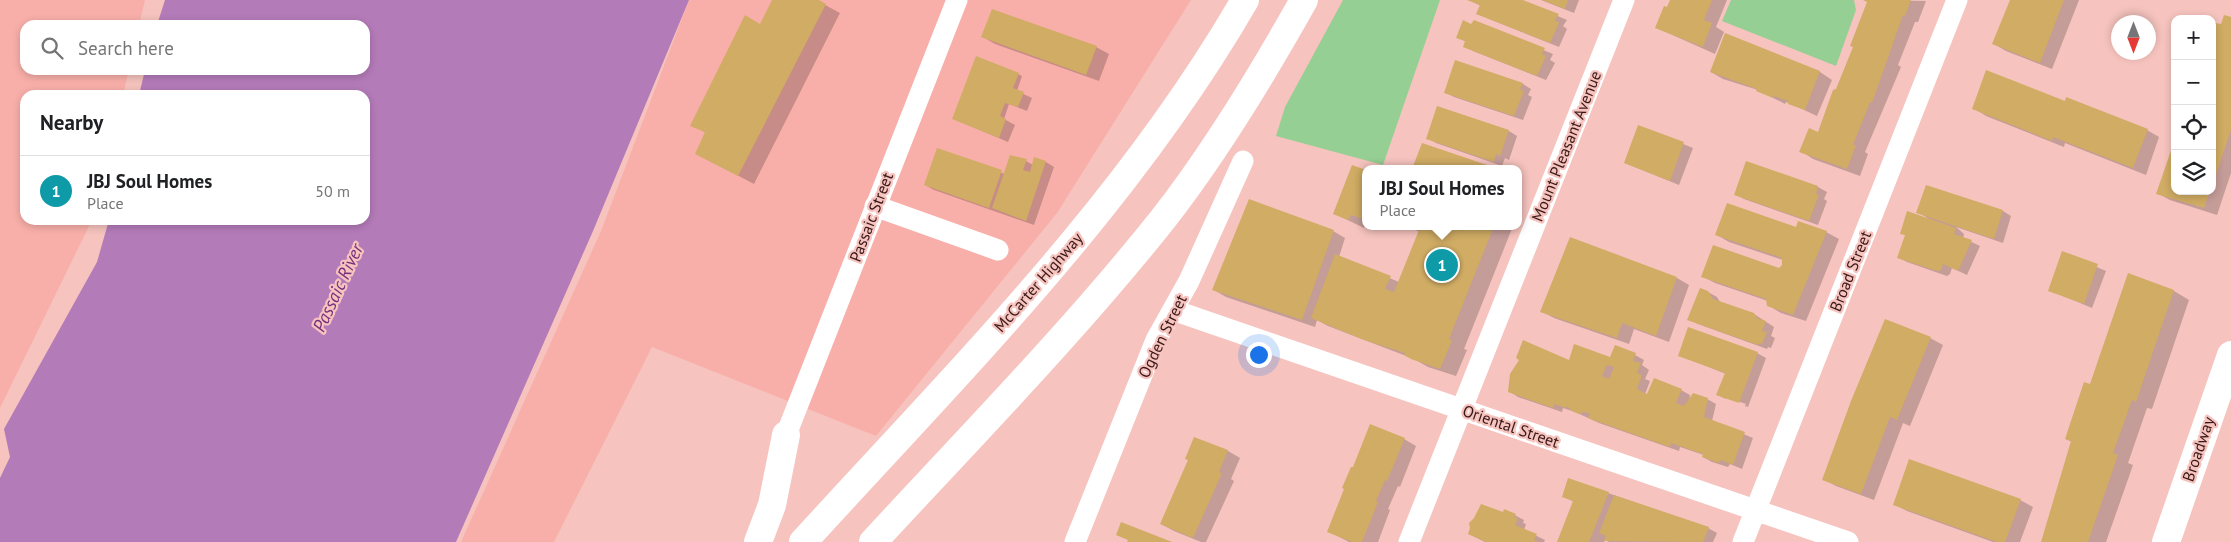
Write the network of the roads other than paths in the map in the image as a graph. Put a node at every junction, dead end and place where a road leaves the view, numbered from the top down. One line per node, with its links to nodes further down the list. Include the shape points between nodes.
1 (957, 0): 7 (street, Passaic Street)
2 (1245, 0): 15 (main road, McCarter Highway, via 1164,126 1077,239)
3 (1304, 0): 16 (main road, via 1250,92 1164,217 1067,332)
4 (1624, 0): 11 (street, Mount Pleasant Avenue)
5 (1957, 0): 13 (street, Broad Street)
6 (1243, 161): 9 (street, Ogden Street)
7 (875, 206): 8 (street); 12 (street, Passaic Street)
8 (998, 250)
9 (1173, 310): 11 (street, Oriental Street); 17 (street, Ogden Street, via 1156,340)
10 (2231, 355): 21 (main road, Broadway)
11 (1462, 409): 13 (street, Oriental Street); 18 (street, Mount Pleasant Avenue)
12 (786, 435): 14 (main road, via 772,505)
13 (1755, 510): 19 (street, Broad Street); 20 (street, Oriental Street)
14 (758, 542)
15 (803, 542)
16 (873, 542)
17 (1075, 542)
18 (1409, 542)
19 (1743, 542)
20 (1848, 542)
21 (2166, 542)

